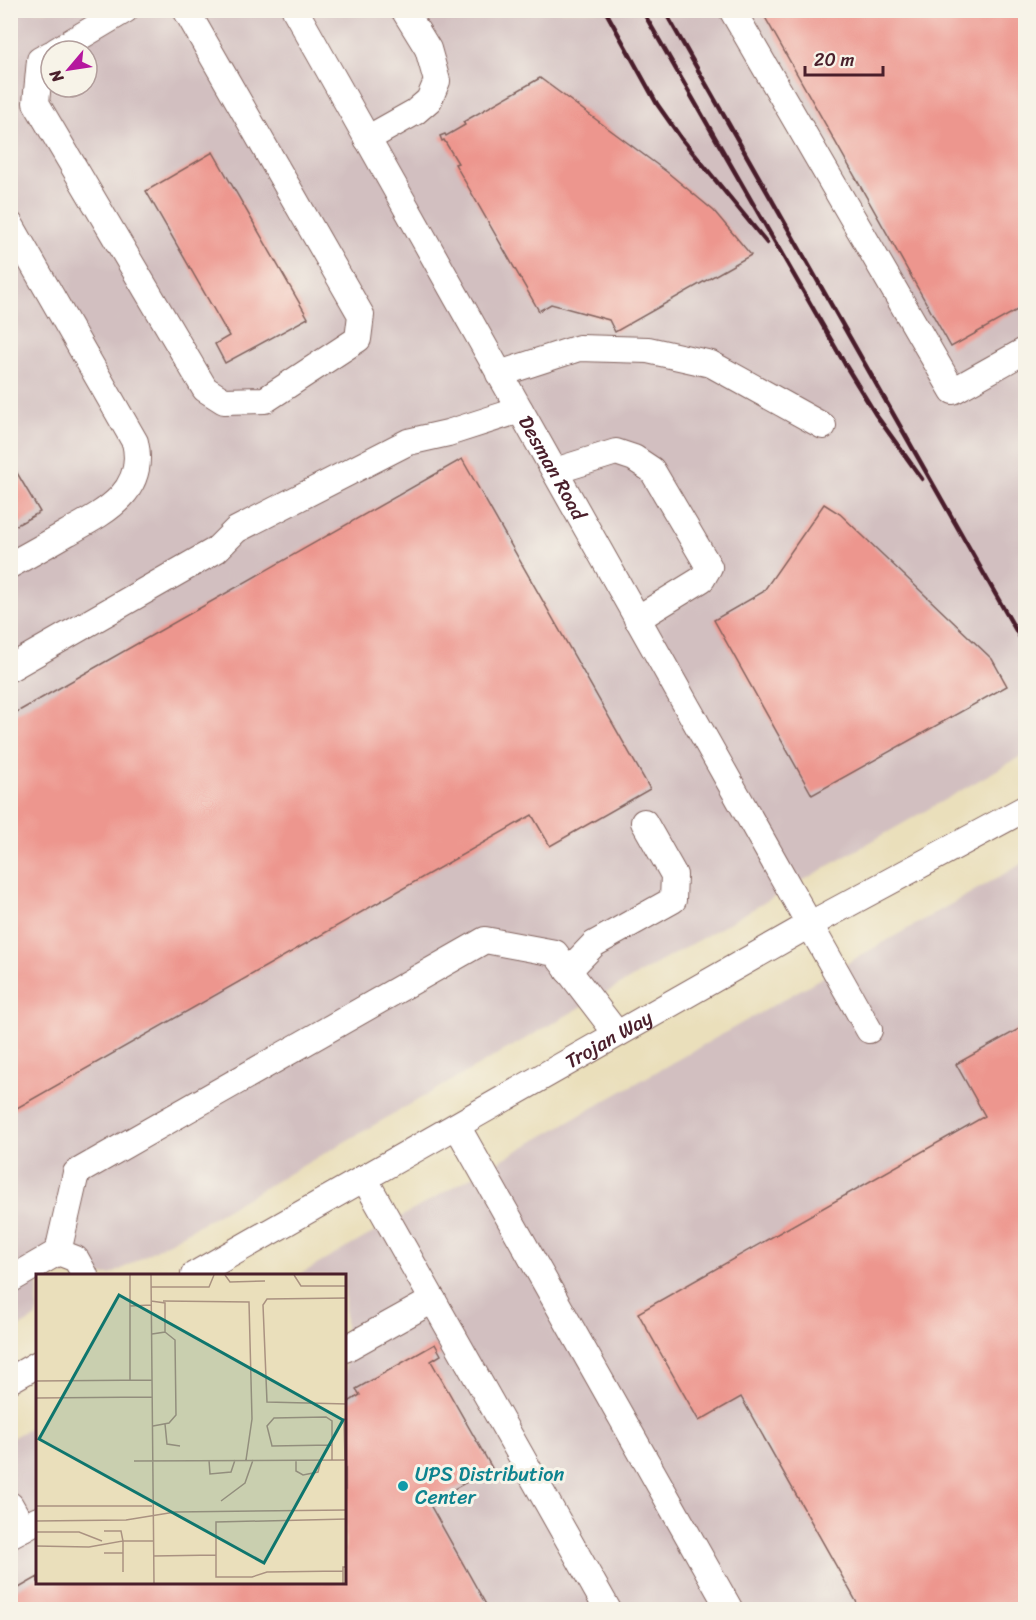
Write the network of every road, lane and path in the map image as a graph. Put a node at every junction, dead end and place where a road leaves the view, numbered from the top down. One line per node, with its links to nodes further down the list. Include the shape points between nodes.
1 (125, 10): 6 (street)
2 (186, 10): 7 (street, via 361,315 358,339 264,400 224,401 205,389 36,103)
3 (295, 10): 8 (street, Desman Road)
4 (404, 10): 8 (street, via 428,50 437,81 429,100 415,112)
5 (732, 10): 10 (street, via 953,391)
6 (76, 39)
7 (39, 71)
8 (367, 139): 11 (street, Desman Road)
9 (10, 224): 15 (street, via 135,442 138,458 124,493 110,508)
10 (1026, 350)
11 (500, 374): 12 (street, Desman Road); 13 (street, via 579,348 648,350 711,364)
12 (520, 410): 14 (street, Desman Road); 17 (street, via 408,442 287,502 236,530 216,550)
13 (823, 426)
14 (555, 471): 16 (street, Desman Road); 16 (street, via 616,452 634,458 652,470 709,567 702,579)
15 (10, 566)
16 (637, 619): 20 (street, Desman Road)
17 (10, 668)
18 (1026, 808): 20 (street, Trojan Way)
19 (644, 822): 21 (street, via 674,875 673,900 594,944)
20 (809, 925): 22 (street, Desman Road); 23 (street, Trojan Way)
21 (568, 971): 23 (street); 26 (street, via 555,953 485,940 76,1173)
22 (869, 1030)
23 (617, 1034): 24 (street, Trojan Way)
24 (457, 1126): 25 (street, Trojan Way); 37 (street)
25 (364, 1178): 28 (street, Trojan Way); 30 (street)
26 (58, 1252): 27 (street, via 76,1258); 29 (street)
27 (84, 1274)
28 (196, 1274)
29 (10, 1280)
30 (433, 1300): 31 (street); 36 (street)
31 (346, 1348)
32 (36, 1365): 33 (street)
33 (10, 1380)
34 (10, 1505): 35 (street)
35 (24, 1528)
36 (608, 1610)
37 (730, 1610)

